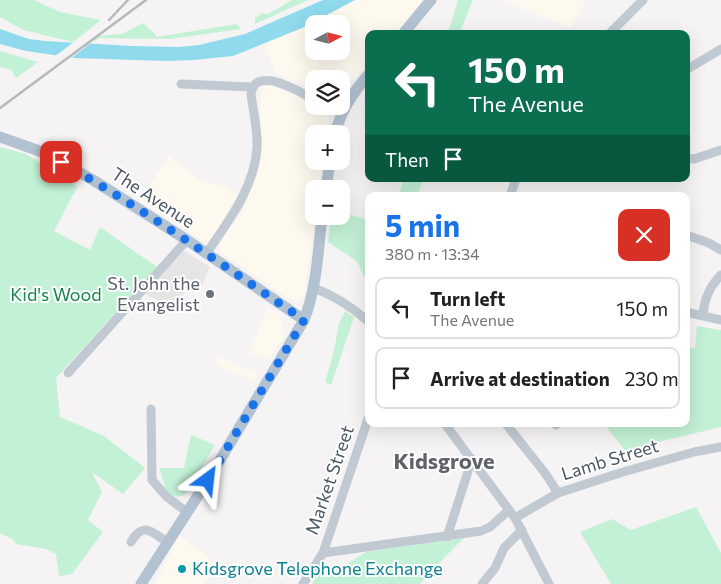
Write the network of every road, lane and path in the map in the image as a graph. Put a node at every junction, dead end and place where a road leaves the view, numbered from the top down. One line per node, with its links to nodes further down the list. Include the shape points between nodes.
1 (431, 0): 3 (main road)
2 (643, 0): 4 (street)
3 (406, 30)
4 (613, 30)
5 (721, 49): 6 (street)
6 (690, 68)
7 (365, 79): 11 (main road)
8 (181, 84): 9 (street)
9 (252, 88): 10 (street, via 255,83 271,80); 19 (street, via 257,145 254,166 240,203)
10 (305, 95)
11 (350, 98)
12 (0, 137): 17 (main road, The Avenue, via 53,157)
13 (721, 150): 14 (street)
14 (690, 158)
15 (321, 225): 21 (main road)
16 (690, 236): 18 (street)
17 (187, 240): 19 (main road, The Avenue); 27 (street)
18 (721, 250)
19 (206, 254): 25 (main road, The Avenue)
20 (721, 275): 23 (street, via 708,293)
21 (314, 288): 24 (street); 25 (main road)
22 (690, 313): 23 (street)
23 (704, 316): 26 (street)
24 (365, 319)
25 (304, 320): 36 (main road)
26 (721, 320)
27 (68, 373)
28 (151, 409): 36 (street, via 152,480)
29 (365, 427): 42 (street, Market Street)
30 (447, 427): 33 (street)
31 (508, 427): 34 (street)
32 (721, 447): 34 (street, Lamb Street, via 628,470)
33 (472, 458): 35 (street); 39 (street)
34 (558, 493): 37 (street, Lamb Street)
35 (509, 510): 37 (street); 39 (street, via 481,531)
36 (187, 512): 41 (main road)
37 (515, 518): 38 (street)
38 (522, 530): 45 (street, via 504,548 495,568); 46 (street)
39 (447, 536): 42 (street)
40 (131, 542): 41 (street, via 136,533 143,530 149,530)
41 (166, 542): 43 (main road)
42 (323, 553): 44 (street, Market Street)
43 (141, 584)
44 (304, 584)
45 (482, 584)
46 (549, 584)

